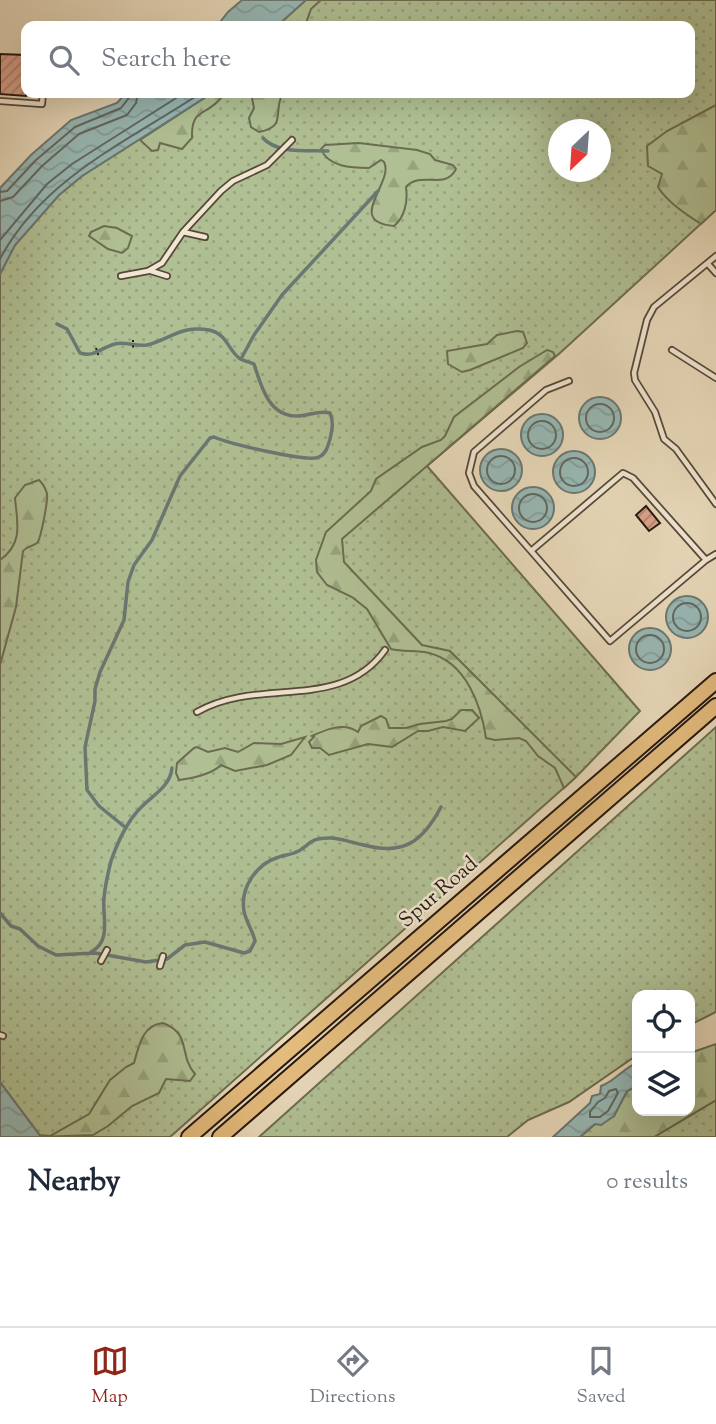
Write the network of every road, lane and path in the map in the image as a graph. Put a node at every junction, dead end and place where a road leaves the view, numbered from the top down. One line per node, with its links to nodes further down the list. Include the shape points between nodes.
1 (43, 98): 2 (lane, via 42,104)
2 (0, 101)
3 (290, 141): 4 (lane, via 267,165 233,181)
4 (183, 232): 5 (lane); 8 (lane, via 162,263)
5 (205, 237)
6 (716, 256): 7 (lane)
7 (708, 264): 9 (lane); 19 (lane, via 654,307 634,373 664,439)
8 (148, 271): 10 (lane); 11 (lane)
9 (716, 273)
10 (121, 276)
11 (167, 276)
12 (133, 340): 14 (path)
13 (96, 348): 16 (path)
14 (133, 349)
15 (672, 350): 17 (lane)
16 (99, 357)
17 (716, 378)
18 (569, 382): 20 (lane, via 546,390 483,442 470,461 474,486)
19 (716, 504)
20 (531, 551): 22 (lane, via 623,473 633,478); 22 (lane, via 610,642)
21 (716, 554): 22 (lane)
22 (706, 560)
23 (385, 650): 26 (lane, via 373,665 343,684 229,699)
24 (716, 681): 31 (highway, Spur Road)
25 (716, 706): 32 (highway, Spur Road)
26 (197, 712)
27 (107, 950): 29 (lane)
28 (163, 956): 30 (lane)
29 (101, 961)
30 (160, 966)
31 (189, 1137)
32 (220, 1137)

